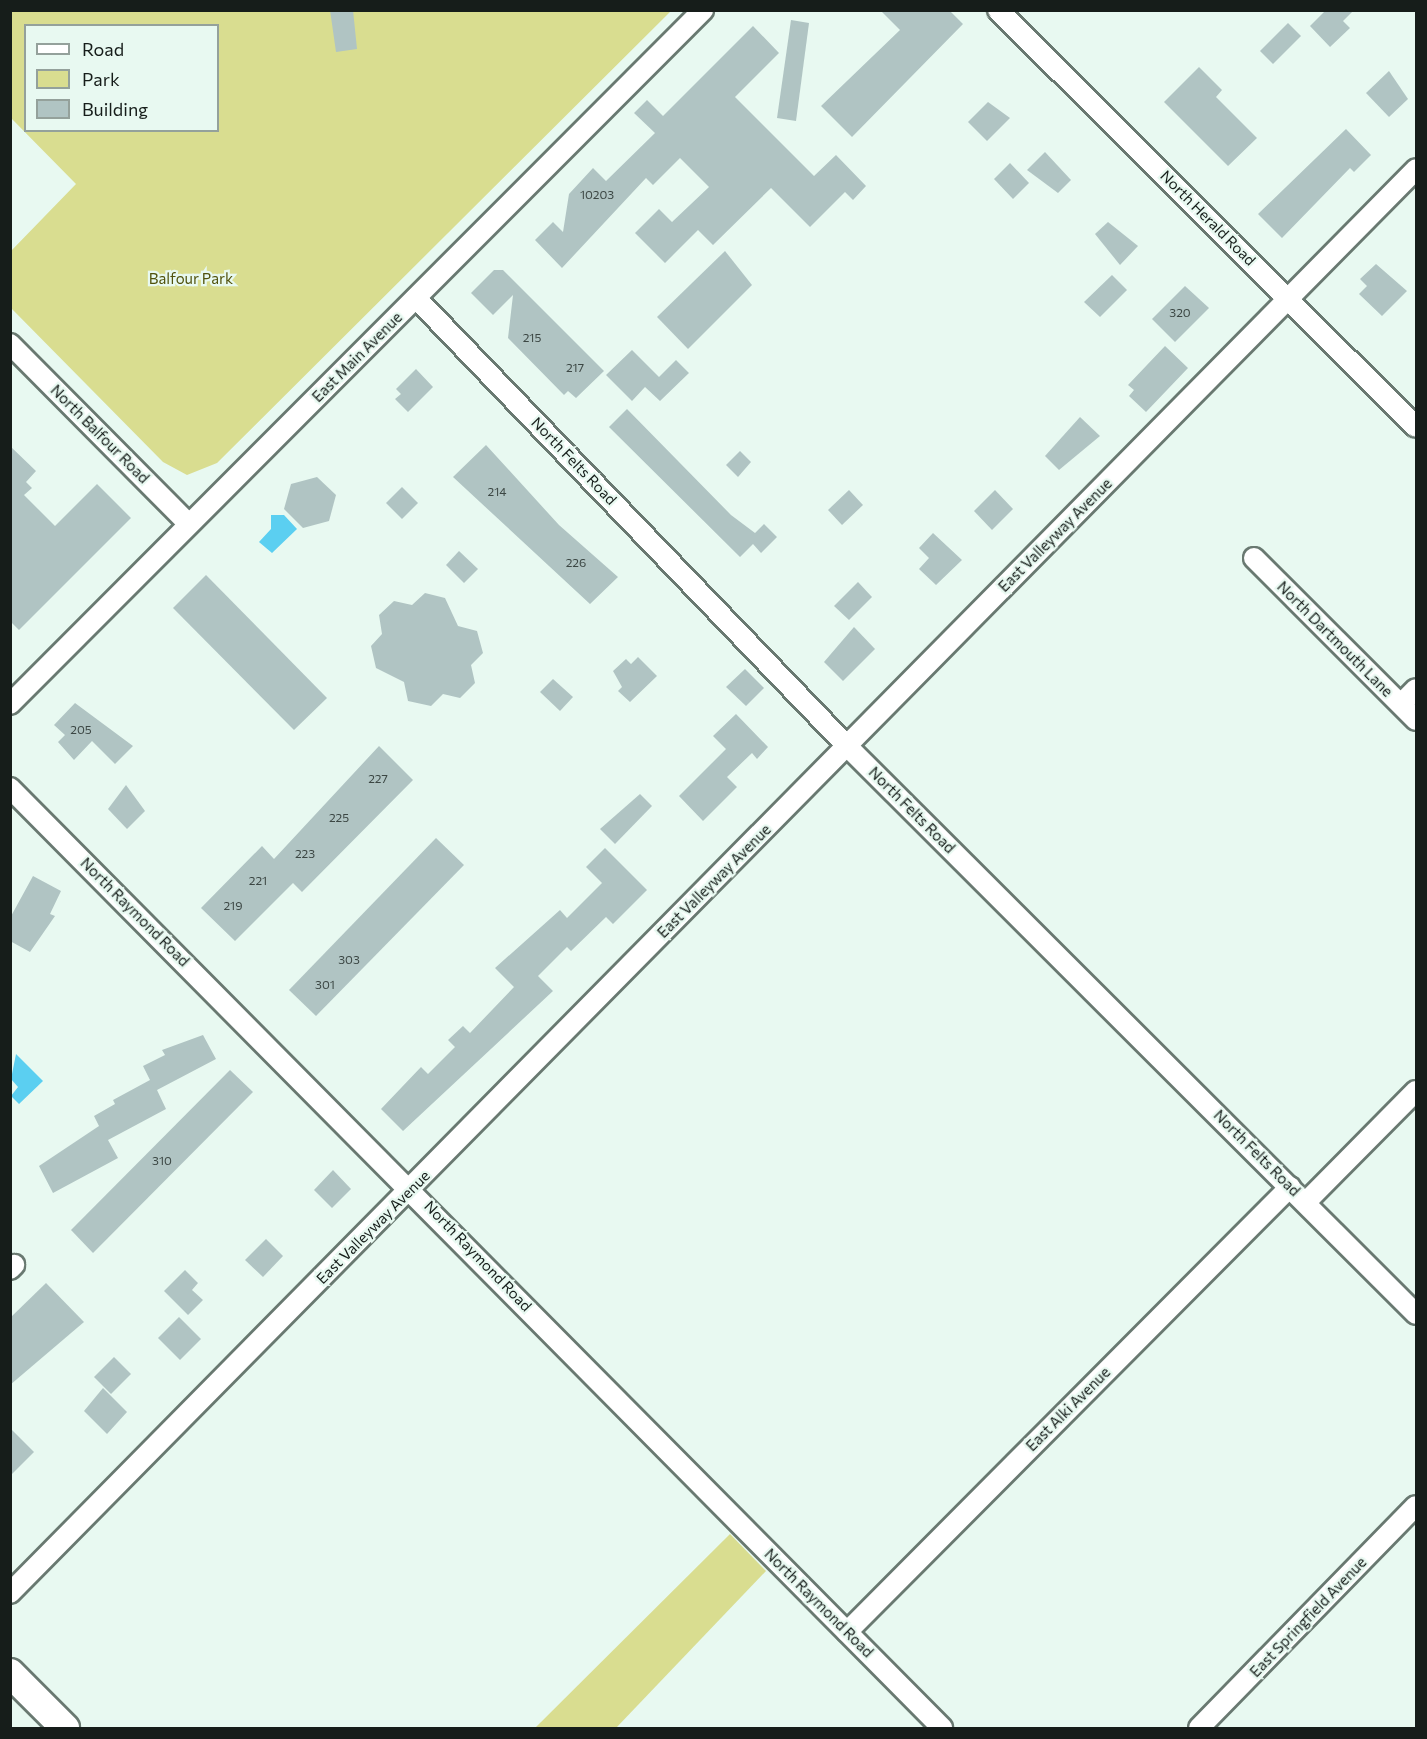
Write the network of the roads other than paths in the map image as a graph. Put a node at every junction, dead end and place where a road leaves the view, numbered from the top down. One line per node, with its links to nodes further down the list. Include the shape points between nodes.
1 (703, 10): 4 (street, East Main Avenue)
2 (998, 10): 5 (street, North Herald Road)
3 (1416, 169): 5 (street, East Valleyway Avenue)
4 (416, 298): 8 (street, East Main Avenue); 14 (street, North Felts Road)
5 (1290, 298): 7 (street, North Herald Road); 14 (street, East Valleyway Avenue)
6 (10, 344): 8 (street, North Balfour Road)
7 (1416, 427)
8 (189, 524): 11 (street, East Main Avenue)
9 (1254, 558): 12 (street, North Dartmouth Lane)
10 (1416, 689): 12 (street)
11 (10, 704)
12 (1401, 704): 13 (street, North Dartmouth Lane)
13 (1416, 720)
14 (847, 746): 17 (street, North Felts Road); 18 (street, East Valleyway Avenue)
15 (10, 788): 18 (street, North Raymond Road)
16 (1416, 1091): 19 (street)
17 (1290, 1186): 19 (street, North Felts Road); 23 (street, East Alki Avenue)
18 (412, 1188): 22 (street, East Valleyway Avenue); 23 (street, North Raymond Road)
19 (1306, 1202): 20 (street, North Felts Road)
20 (1416, 1314)
21 (1416, 1506): 27 (street, East Springfield Avenue)
22 (10, 1593)
23 (847, 1632): 26 (street, North Raymond Road)
24 (10, 1673): 25 (main road)
25 (65, 1728)
26 (942, 1728)
27 (1199, 1728)

